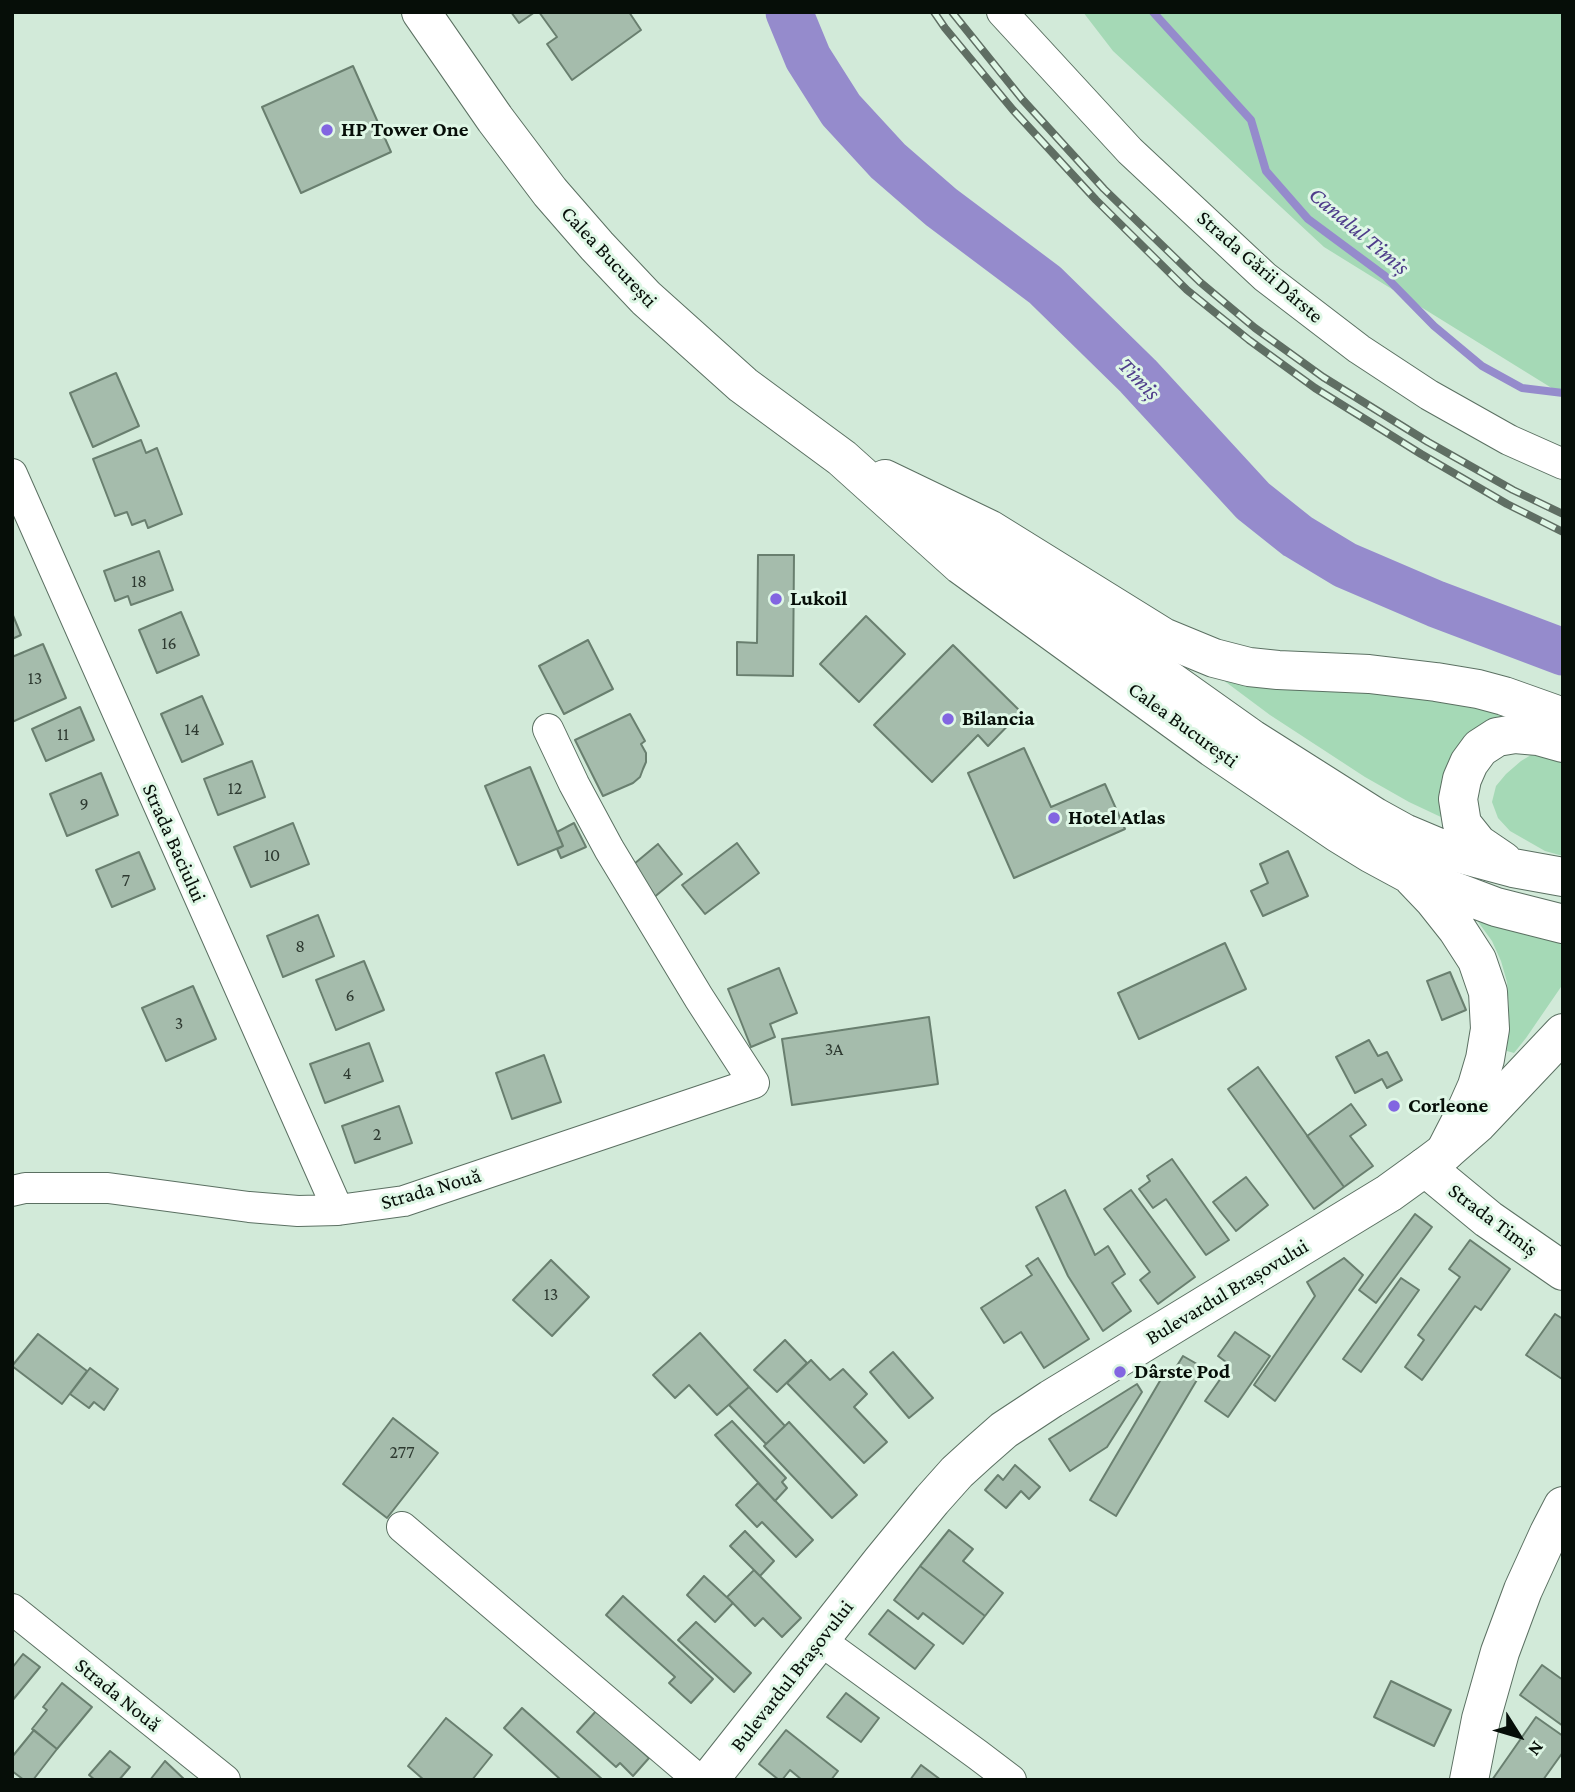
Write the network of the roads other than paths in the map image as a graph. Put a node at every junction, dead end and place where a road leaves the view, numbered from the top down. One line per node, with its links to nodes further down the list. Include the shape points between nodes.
1 (421, 12): 3 (main road, Calea București, via 495,119 597,247 743,385)
2 (1002, 12): 4 (street, Strada Gării Dârste, via 1130,151 1265,277 1359,349 1429,395)
3 (842, 458): 6 (main road, via 989,529 1163,636 1214,658 1249,667 1446,684 1504,696); 9 (main road, Calea București, via 1356,806 1442,849); 10 (main road, Calea București, via 961,565 1224,756 1338,833)
4 (1563, 464)
5 (12, 474): 16 (street, Strada Baciului)
6 (1563, 717)
7 (548, 729): 16 (street, Strada Nouă, via 610,849 754,1083 404,1201)
8 (1563, 743): 9 (main road, via 1538,736 1497,737 1480,748 1462,779 1458,799 1462,824 1478,844)
9 (1513, 868): 11 (main road, Calea București)
10 (1409, 874): 12 (main road, Calea București, via 1496,907); 14 (main road, via 1457,929 1477,960 1488,992 1490,1029 1477,1086)
11 (1563, 877)
12 (1563, 924)
13 (1563, 1033): 14 (main road, Bulevardul Brașovului, via 1477,1124)
14 (1435, 1160): 17 (main road, Strada Timiș, via 1488,1219); 21 (main road, Bulevardul Brașovului, via 1389,1193 1004,1430 932,1500)
15 (12, 1191): 16 (street, Strada Nouă, via 108,1188 249,1207)
16 (338, 1210)
17 (1563, 1270)
18 (1563, 1506): 26 (main road, via 1500,1652 1480,1719)
19 (402, 1527): 23 (street)
20 (12, 1609): 22 (street, Strada Nouă)
21 (820, 1640): 24 (main road, Bulevardul Brașovului); 25 (street)
22 (225, 1780)
23 (699, 1780)
24 (709, 1780)
25 (1011, 1780)
26 (1469, 1780)

